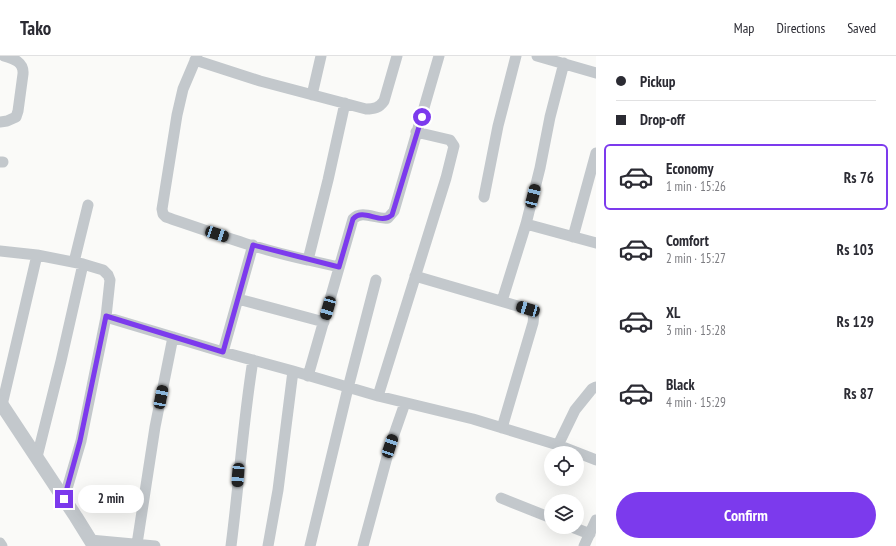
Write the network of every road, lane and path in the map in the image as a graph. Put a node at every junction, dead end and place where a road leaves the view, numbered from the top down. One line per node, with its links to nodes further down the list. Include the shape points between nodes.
1 (4, 56): 12 (street, via 16,60 24,69 16,117)
2 (321, 56): 10 (street)
3 (397, 56): 11 (street, via 384,101 380,106 366,108)
4 (439, 56): 13 (street)
5 (516, 56): 15 (street, via 498,126)
6 (537, 56): 8 (street)
7 (196, 58): 10 (street, via 260,81); 20 (street, via 183,89 177,115 163,214)
8 (564, 63): 9 (street); 17 (street)
9 (596, 73)
10 (312, 94): 11 (street)
11 (345, 103): 23 (street)
12 (0, 122)
13 (416, 132): 25 (street, via 392,215 382,219 357,215 353,219); 26 (street, via 450,140 454,146)
14 (596, 153): 18 (street)
15 (484, 197)
16 (88, 206): 24 (street)
17 (526, 224): 18 (street); 29 (street)
18 (573, 237): 19 (street)
19 (596, 243)
20 (253, 245): 23 (street); 28 (street)
21 (0, 251): 22 (street)
22 (37, 255): 24 (street); 41 (street)
23 (308, 260): 25 (street)
24 (78, 263): 30 (street, via 104,270 108,275 110,280); 44 (street, via 61,361)
25 (339, 267): 31 (street)
26 (415, 276): 29 (street); 39 (street)
27 (376, 280): 38 (street)
28 (238, 299): 31 (street); 33 (street)
29 (502, 301): 42 (street, via 528,309 534,315)
30 (106, 316): 32 (street); 47 (street, via 80,441)
31 (324, 322): 36 (street)
32 (173, 337): 33 (street); 54 (street, via 155,427)
33 (223, 352): 34 (street)
34 (254, 360): 35 (street); 57 (street, via 248,390)
35 (293, 371): 36 (street); 58 (street)
36 (308, 376): 38 (street)
37 (596, 387): 43 (street, via 575,410)
38 (348, 388): 39 (street); 59 (street)
39 (378, 396): 40 (street)
40 (405, 403): 42 (street); 60 (street, via 390,446)
41 (1, 404): 44 (street)
42 (502, 428): 43 (street)
43 (558, 445): 45 (street)
44 (37, 457): 47 (street)
45 (596, 460)
46 (501, 498): 48 (street)
47 (64, 499): 53 (street)
48 (544, 515)
49 (596, 520): 51 (street)
50 (584, 532): 51 (street)
51 (590, 534): 61 (street)
52 (0, 543): 55 (street)
53 (92, 543): 54 (street)
54 (137, 544): 56 (street)
55 (2, 546)
56 (155, 546)
57 (231, 546)
58 (268, 546)
59 (310, 546)
60 (363, 546)
61 (584, 546)

